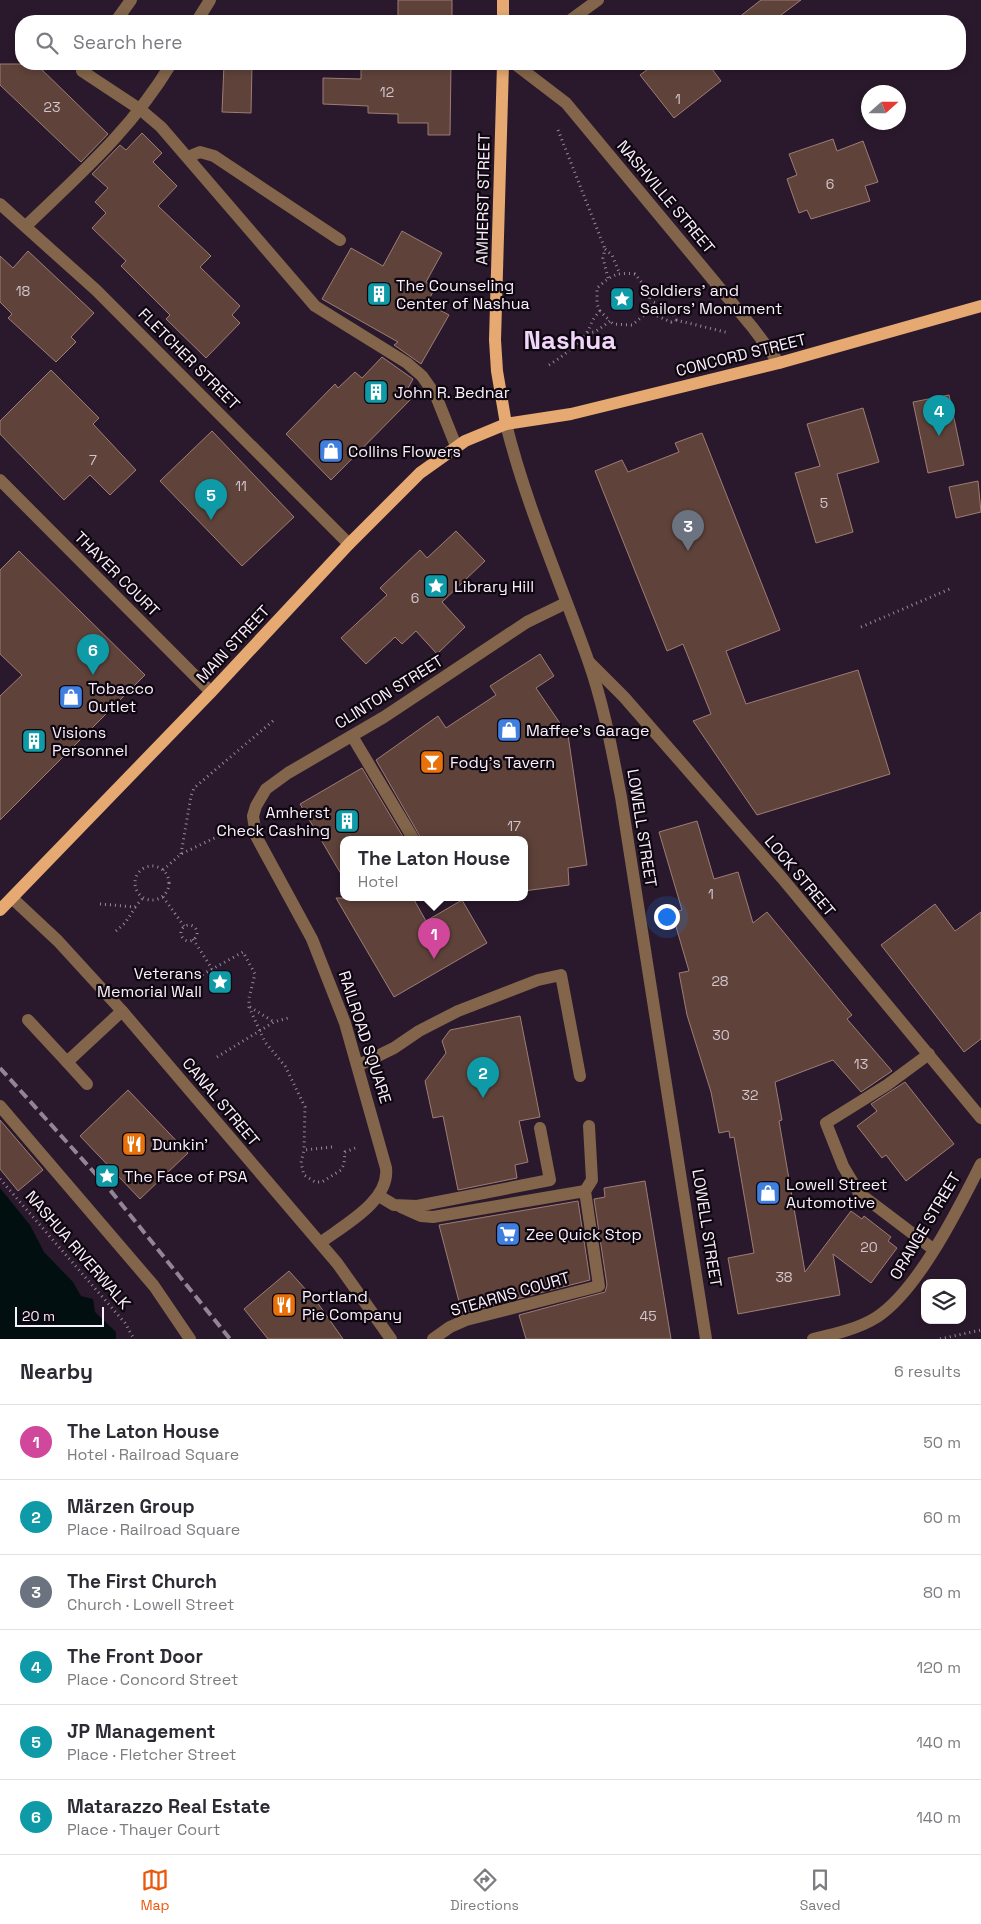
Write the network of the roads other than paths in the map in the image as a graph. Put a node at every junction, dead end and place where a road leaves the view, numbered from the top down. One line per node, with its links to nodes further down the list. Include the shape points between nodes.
1 (131, 0): 5 (street)
2 (208, 0): 6 (street)
3 (503, 0): 7 (main road)
4 (598, 0): 8 (street)
5 (120, 15)
6 (200, 15)
7 (503, 15)
8 (577, 15)
9 (83, 70): 13 (street)
10 (167, 70): 13 (street)
11 (502, 70): 20 (main road, AMHERST STREET, via 495,340)
12 (524, 70): 19 (street, NASHVILLE STREET, via 566,103)
13 (141, 110): 14 (street); 16 (street)
14 (188, 157): 17 (street, via 200,152 214,156); 21 (street, via 315,306 407,363 422,376 436,396)
15 (0, 204): 16 (street, FLETCHER STREET)
16 (26, 226): 23 (street, FLETCHER STREET, via 176,368)
17 (340, 240)
18 (981, 306): 19 (main road, CONCORD STREET)
19 (779, 363): 20 (main road, CONCORD STREET, via 571,414)
20 (506, 424): 21 (main road, MAIN STREET); 24 (street, LOWELL STREET, via 520,479)
21 (456, 446): 23 (main road, MAIN STREET, via 420,472)
22 (0, 480): 26 (street, THAYER COURT)
23 (349, 544): 26 (main road, MAIN STREET)
24 (566, 603): 25 (street, LOWELL STREET); 27 (street, CLINTON STREET, via 527,622)
25 (588, 661): 34 (street, LOCK STREET, via 624,697 763,856); 52 (street, LOWELL STREET, via 604,713 621,796)
26 (211, 692): 30 (main road, MAIN STREET)
27 (352, 736): 28 (street, CLINTON STREET, via 266,789 256,806); 29 (street)
28 (254, 827): 36 (street, RAILROAD SQUARE, via 324,966)
29 (412, 836)
30 (12, 898): 31 (main road, MAIN STREET); 32 (street, CANAL STREET, via 64,947)
31 (0, 909)
32 (122, 1011): 35 (street); 47 (street, CANAL STREET)
33 (28, 1020): 35 (street)
34 (929, 1054): 40 (street, LOCK STREET); 48 (street, via 826,1123 843,1166 859,1192)
35 (67, 1062): 38 (street)
36 (359, 1065): 37 (street, via 458,1011 538,980 560,975); 45 (street, RAILROAD SQUARE, via 386,1168 386,1182)
37 (580, 1076)
38 (87, 1084)
39 (0, 1106): 49 (street, via 154,1286)
40 (981, 1118)
41 (589, 1126): 44 (street, via 592,1180)
42 (540, 1128): 46 (street, via 550,1180)
43 (981, 1164): 48 (street, ORANGE STREET)
44 (585, 1191): 46 (street, via 433,1217 421,1216); 51 (street, STEARNS COURT, via 599,1286 466,1320)
45 (379, 1196): 46 (street); 47 (street)
46 (400, 1207)
47 (320, 1243): 50 (street, CANAL STREET, via 360,1292)
48 (934, 1249): 53 (street, ORANGE STREET, via 891,1307 860,1326)
49 (190, 1339)
50 (391, 1339)
51 (433, 1339)
52 (706, 1339)
53 (812, 1339)

